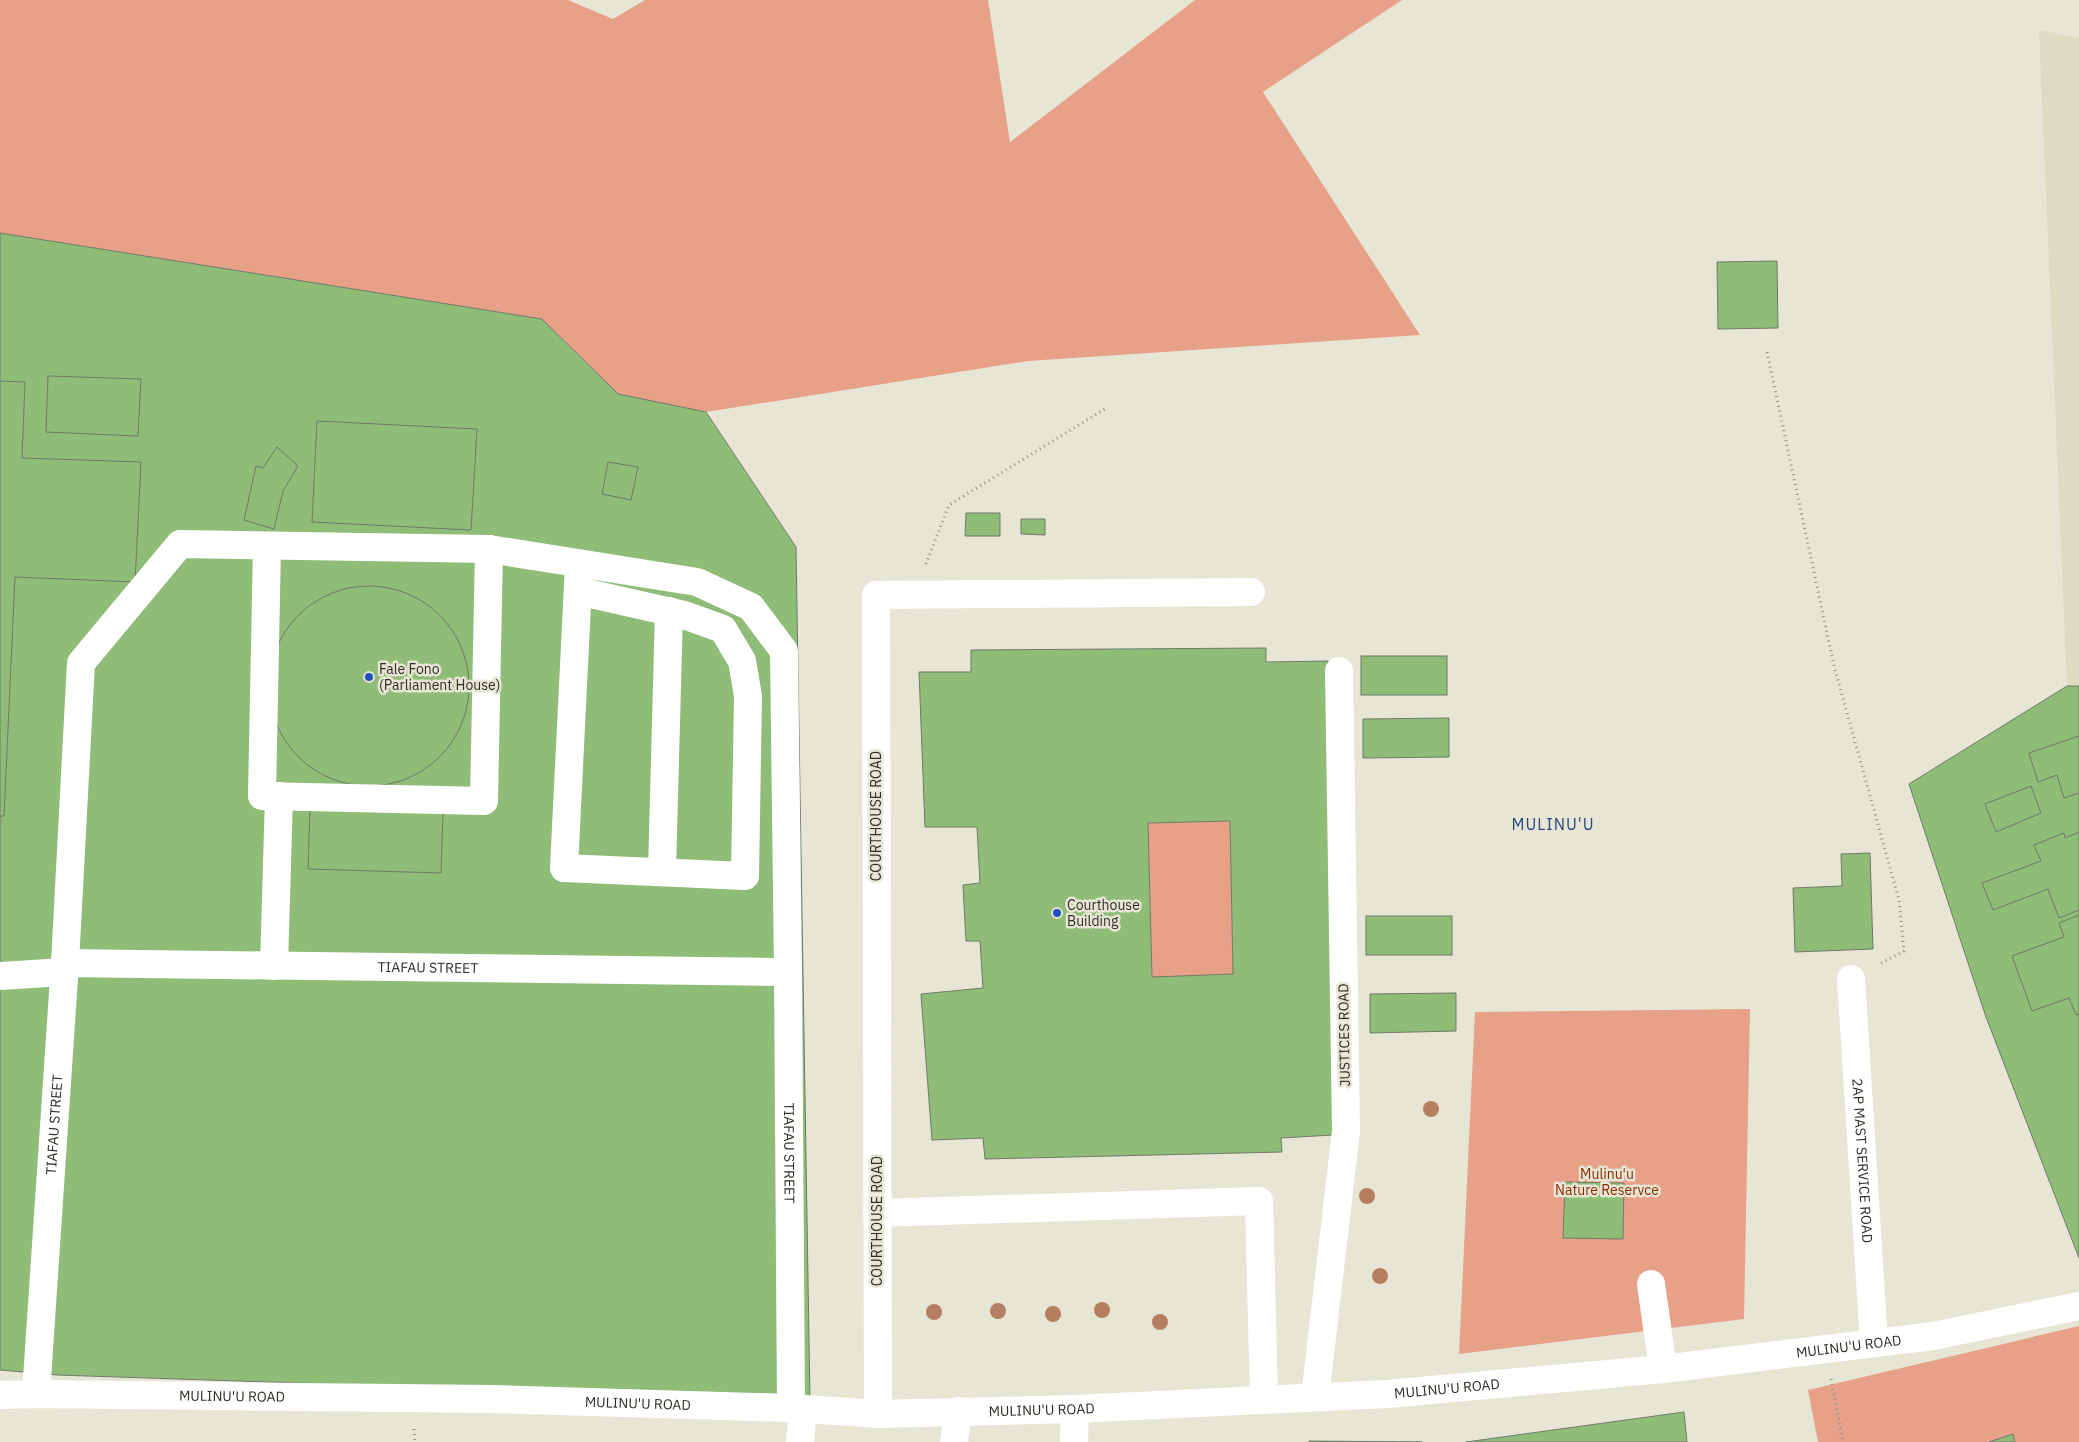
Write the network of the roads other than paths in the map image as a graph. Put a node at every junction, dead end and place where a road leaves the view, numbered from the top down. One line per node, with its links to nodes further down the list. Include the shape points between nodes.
1 (267, 546): 2 (main road); 8 (main road, via 262,796); 13 (main road, via 180,544 80,663)
2 (489, 549): 3 (main road); 8 (main road, via 484,801)
3 (580, 564): 4 (main road); 10 (main road, via 697,582 751,606 784,651)
4 (578, 591): 6 (main road); 11 (main road, via 564,868)
5 (1252, 592): 17 (main road, COURTHOUSE ROAD, via 876,595)
6 (670, 611): 9 (main road, via 723,629 742,661 748,696); 11 (main road)
7 (1339, 671): 24 (main road, JUSTICES ROAD, via 1346,1131)
8 (279, 796): 12 (main road)
9 (745, 848): 10 (main road); 11 (main road, via 745,876)
10 (786, 851): 14 (main road)
11 (662, 871)
12 (274, 966): 13 (main road, TIAFAU STREET); 14 (main road, TIAFAU STREET)
13 (64, 968): 15 (main road); 22 (main road, TIAFAU STREET)
14 (788, 972): 26 (main road, TIAFAU STREET)
15 (0, 976)
16 (1851, 979): 20 (main road, 2AP MAST SERVICE ROAD)
17 (877, 1213): 25 (main road, via 1259,1201); 29 (main road, COURTHOUSE ROAD)
18 (1651, 1284): 21 (main road)
19 (2079, 1306): 20 (main road, MULINU'U ROAD, via 1933,1336)
20 (1874, 1343): 21 (main road, MULINU'U ROAD)
21 (1663, 1369): 24 (main road, MULINU'U ROAD, via 1387,1394)
22 (36, 1394): 23 (main road, MULINU'U ROAD); 26 (main road, MULINU'U ROAD, via 493,1399)
23 (0, 1395)
24 (1315, 1397): 25 (main road, MULINU'U ROAD)
25 (1264, 1400): 27 (main road, MULINU'U ROAD)
26 (797, 1409): 29 (main road, MULINU'U ROAD); 30 (main road, TIAFAU STREET)
27 (1075, 1409): 28 (main road, MULINU'U ROAD); 32 (main road)
28 (958, 1411): 29 (main road, MULINU'U ROAD); 31 (main road)
29 (878, 1414)
30 (800, 1442)
31 (954, 1442)
32 (1074, 1442)

